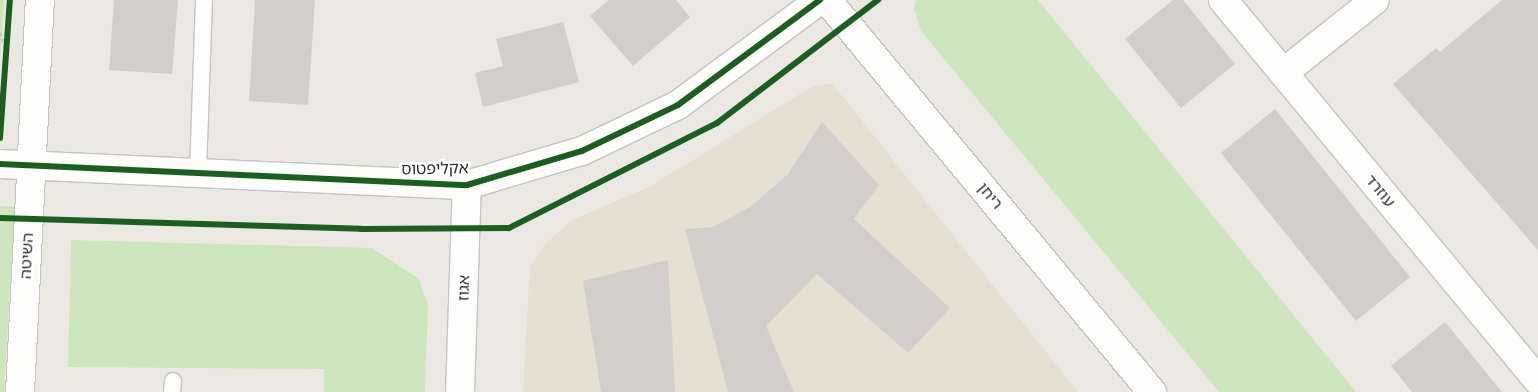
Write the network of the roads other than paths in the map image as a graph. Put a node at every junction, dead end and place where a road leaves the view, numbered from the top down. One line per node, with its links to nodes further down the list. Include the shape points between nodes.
1 (40, 0): 9 (street, השיטה)
2 (204, 0): 10 (lane)
3 (820, 0): 11 (street, אקליפטוס, via 678,105 582,150)
4 (827, 0): 15 (street, ריחן)
5 (1223, 0): 7 (street, עוזרד)
6 (1376, 0): 7 (street)
7 (1283, 73): 12 (street, עוזרד)
8 (0, 164): 9 (street, אקליפטוס)
9 (32, 165): 10 (street, אקליפטוס); 13 (street, השיטה)
10 (198, 172): 11 (street, אקליפטוס)
11 (467, 184): 14 (street, אגוז)
12 (1538, 381)
13 (20, 392)
14 (460, 392)
15 (1152, 392)

